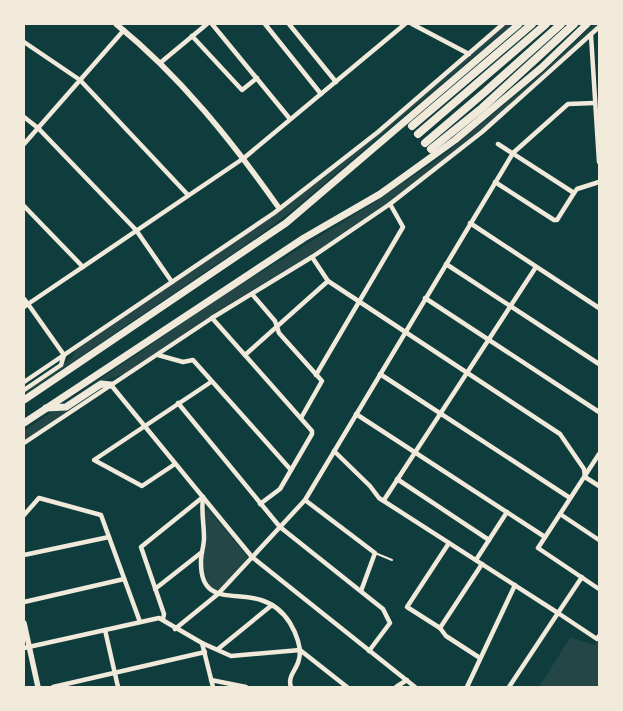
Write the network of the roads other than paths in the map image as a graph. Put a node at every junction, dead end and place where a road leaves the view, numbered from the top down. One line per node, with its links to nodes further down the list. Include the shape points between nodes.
1 (116, 24): 16 (street)
2 (206, 24): 18 (street)
3 (212, 24): 22 (street)
4 (264, 24): 25 (street)
5 (290, 24): 24 (street)
6 (405, 24): 24 (street)
7 (412, 24): 20 (street)
8 (503, 24): 20 (street)
9 (519, 24): 77 (highway, via 286,223)
10 (532, 24): 29 (highway)
11 (546, 24): 31 (highway)
12 (561, 24): 32 (highway)
13 (574, 24): 35 (highway, via 482,108)
14 (587, 24): 79 (highway, via 541,68 455,140 380,194 304,238)
15 (599, 27): 17 (street)
16 (124, 30): 21 (street); 23 (street)
17 (590, 35): 26 (street); 44 (street, via 482,132)
18 (192, 36): 21 (street); 22 (street, via 242,90)
19 (24, 42): 23 (street)
20 (469, 54): 46 (street, via 378,132)
21 (160, 63): 38 (street)
22 (257, 78): 28 (street)
23 (80, 80): 30 (street); 43 (street)
24 (336, 82): 25 (street)
25 (321, 94): 28 (street)
26 (594, 103): 36 (street, via 568,104); 37 (street)
27 (24, 117): 30 (street)
28 (290, 119): 38 (street)
29 (412, 126)
30 (38, 128): 33 (street); 48 (street)
31 (418, 134)
32 (424, 143)
33 (24, 144)
34 (498, 144): 36 (street)
35 (431, 149)
36 (513, 153): 40 (street); 42 (street)
37 (599, 153): 39 (street)
38 (244, 158): 43 (street); 46 (street)
39 (599, 162)
40 (495, 182): 42 (street, via 554,220); 47 (street)
41 (599, 182): 42 (street)
42 (574, 193)
43 (188, 195): 48 (street)
44 (390, 204): 49 (street); 58 (street, via 403,227)
45 (24, 206): 51 (street)
46 (280, 208): 54 (street)
47 (470, 223): 50 (street); 52 (street)
48 (136, 230): 51 (street); 54 (street)
49 (312, 257): 53 (street); 55 (street)
50 (446, 264): 56 (street); 60 (street)
51 (82, 267): 59 (street)
52 (536, 267): 60 (street); 61 (street)
53 (328, 281): 58 (street); 63 (street)
54 (172, 282): 66 (street)
55 (252, 294): 62 (street); 63 (street)
56 (425, 298): 64 (street); 65 (street)
57 (24, 299): 59 (street)
58 (359, 302): 64 (street); 72 (street)
59 (26, 305): 66 (street)
60 (510, 306): 65 (street); 69 (street)
61 (599, 308)
62 (212, 318): 67 (street); 68 (street)
63 (277, 327): 68 (street); 72 (street)
64 (405, 332): 70 (street); 71 (street)
65 (488, 340): 70 (street); 80 (street)
66 (64, 355): 73 (street); 76 (street, via 61,365)
67 (158, 355): 74 (street, via 183,362 193,360); 75 (street)
68 (245, 355): 83 (street)
69 (599, 364)
70 (467, 372): 81 (street); 92 (street, via 560,434 584,469)
71 (380, 374): 81 (street); 82 (street)
72 (316, 375): 83 (street, via 322,381)
73 (24, 382)
74 (211, 382): 78 (street); 91 (street)
75 (111, 385): 79 (highway, via 101,384 66,407); 85 (street); 86 (street)
76 (24, 390)
77 (24, 400)
78 (178, 403): 85 (street); 99 (street)
79 (45, 408): 84 (highway)
80 (599, 412)
81 (440, 413): 87 (street); 96 (street)
82 (356, 414): 87 (street); 88 (street)
83 (301, 418): 91 (street, via 312,434)
84 (24, 423)
85 (144, 426): 90 (street); 90 (street, via 94,460 142,486)
86 (24, 443)
87 (416, 451): 93 (street); 100 (street)
88 (334, 452): 97 (street); 98 (street)
89 (599, 454): 92 (street)
90 (175, 464): 95 (street)
91 (291, 470): 99 (street, via 280,488)
92 (585, 477): 94 (street); 96 (street)
93 (397, 480): 98 (street); 106 (street)
94 (599, 486)
95 (203, 497): 109 (street); 112 (street); 119 (street, via 141,547)
96 (570, 498): 101 (street)
97 (305, 500): 103 (street); 110 (street)
98 (384, 500): 108 (street)
99 (260, 504): 103 (street)
100 (507, 512): 105 (street); 106 (street)
101 (560, 514): 105 (street); 107 (street)
102 (24, 515): 104 (street, via 39,498 101,515)
103 (280, 527): 112 (street); 121 (street)
104 (109, 537): 111 (street); 117 (street)
105 (544, 537): 116 (street, via 538,548)
106 (489, 540): 114 (street)
107 (599, 540)
108 (449, 542): 114 (street); 130 (street, via 407,607)
109 (202, 552): 119 (street); 122 (street, via 200,562 204,579 208,587)
110 (375, 553): 113 (lane); 121 (street)
111 (24, 555)
112 (252, 557): 122 (street); 137 (street)
113 (392, 560)
114 (476, 560): 115 (street)
115 (482, 564): 118 (street); 130 (street)
116 (582, 577): 120 (street); 125 (street)
117 (124, 579): 123 (street); 127 (street)
118 (515, 586): 125 (street); 139 (street)
119 (155, 589): 126 (street)
120 (599, 589)
121 (361, 591): 137 (street, via 383,609 390,623)
122 (218, 594): 124 (street, via 254,598); 129 (street)
123 (24, 602)
124 (272, 605): 135 (street); 136 (street, via 290,623)
125 (558, 613): 132 (street, via 597,639); 153 (street)
126 (163, 619): 127 (street); 129 (street)
127 (140, 622): 131 (street)
128 (24, 623): 134 (street)
129 (175, 628): 133 (street)
130 (440, 628): 139 (street, via 446,636)
131 (105, 630): 134 (street); 140 (street)
132 (599, 636)
133 (202, 643): 135 (street); 138 (street)
134 (26, 647): 143 (street)
135 (218, 649): 136 (street, via 232,656)
136 (300, 650): 148 (street, via 290,679); 149 (street)
137 (369, 651): 142 (street)
138 (206, 652): 140 (street); 141 (street)
139 (480, 658): 152 (street)
140 (115, 674): 144 (street); 145 (street)
141 (211, 680): 146 (street); 147 (street)
142 (407, 680): 150 (street); 151 (street)
143 (38, 687)
144 (52, 687)
145 (118, 687)
146 (213, 687)
147 (246, 687)
148 (291, 687)
149 (347, 687)
150 (396, 687)
151 (415, 687)
152 (467, 687)
153 (509, 687)

